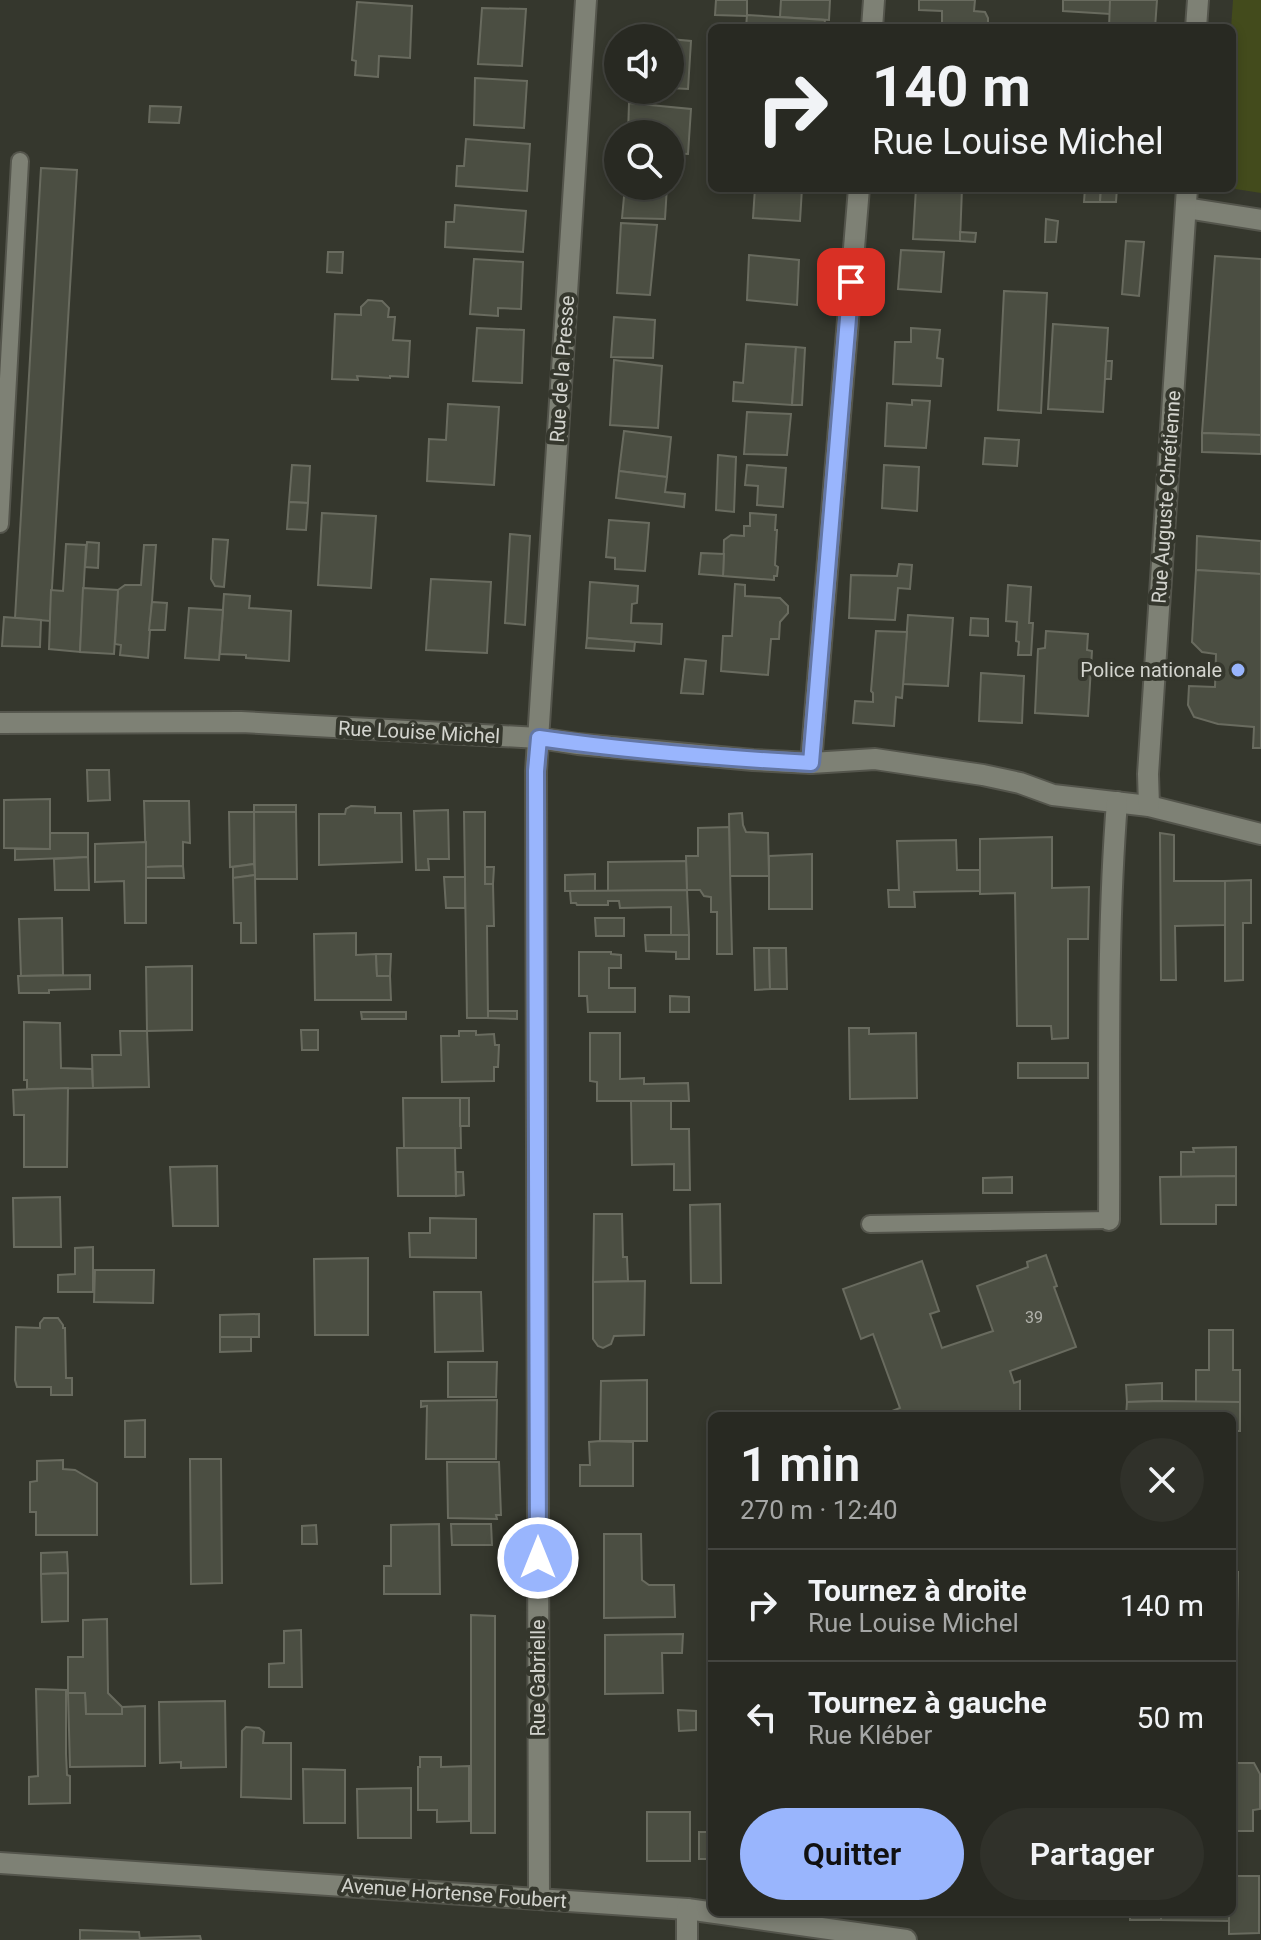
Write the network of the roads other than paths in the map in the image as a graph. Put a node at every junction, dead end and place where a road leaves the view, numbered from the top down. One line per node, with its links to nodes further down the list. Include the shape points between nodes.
1 (586, 0): 12 (street, Rue de la Presse)
2 (874, 0): 4 (street)
3 (1198, 0): 5 (street)
4 (872, 24)
5 (1196, 24)
6 (20, 161): 10 (lane)
7 (859, 192): 13 (street)
8 (1186, 198): 9 (street); 15 (street, Rue Auguste Chrétienne)
9 (1261, 220)
10 (0, 524)
11 (0, 723): 12 (street, Rue Louise Michel, via 241,722)
12 (539, 738): 13 (street, Rue Louise Michel); 20 (street, Rue Gabrielle)
13 (811, 763): 14 (street, Rue Louise Michel, via 875,759 983,775 1053,795)
14 (1117, 802): 15 (street, Rue Louise Michel); 17 (street)
15 (1149, 806): 16 (street, Rue Louise Michel)
16 (1261, 834)
17 (1109, 1220): 18 (lane)
18 (870, 1224)
19 (0, 1863): 20 (street, Avenue Hortense Foubert)
20 (539, 1898): 21 (street, Avenue Hortense Foubert)
21 (687, 1909): 22 (street, Avenue Hortense Foubert); 24 (street)
22 (708, 1912)
23 (736, 1916): 25 (street, Avenue Hortense Foubert)
24 (687, 1940)
25 (906, 1940)

